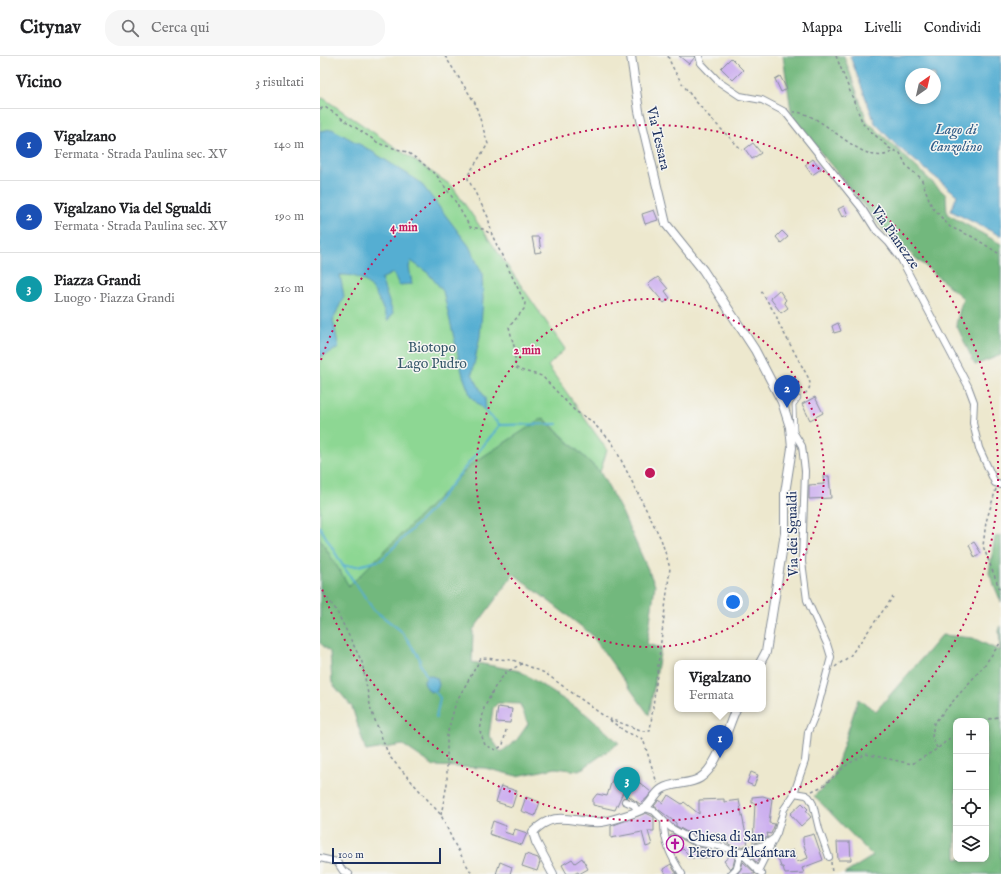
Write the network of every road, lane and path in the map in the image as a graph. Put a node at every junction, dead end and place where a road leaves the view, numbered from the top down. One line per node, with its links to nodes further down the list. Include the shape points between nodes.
1 (445, 56): 10 (path, via 475,103 488,144 468,174 468,179 488,217)
2 (631, 56): 14 (street, Via Tessara, via 639,110 666,224 703,270 751,344 782,402)
3 (668, 56): 8 (path, via 702,109)
4 (699, 56): 7 (street, Via Pianezze, via 701,62 719,82 740,96 762,100)
5 (836, 56): 9 (path, via 863,124)
6 (320, 109): 10 (path, via 325,107 380,144 407,152 420,161 437,176 470,227 483,229)
7 (785, 112): 9 (path, via 802,112 872,155 887,155); 15 (street, Via Pianezze, via 901,259 968,386 974,402 973,423 979,448 995,483)
8 (742, 150)
9 (894, 151): 11 (path, via 900,153 907,167 921,178 932,207 950,227 973,237)
10 (492, 235): 25 (path, via 525,303 524,309 509,327 515,350 515,367 542,376 575,411 590,420 612,442 661,539 670,568 650,731 643,731)
11 (1001, 255)
12 (761, 291): 13 (path, via 776,314 809,378 809,390)
13 (800, 398): 14 (lane, Via dei Sgualdi, via 794,405 796,426)
14 (792, 430): 20 (street, via 785,494 785,534 766,652); 22 (street, Via dei Sgualdi, via 802,446 805,471 802,562 807,600 831,657)
15 (1000, 485): 17 (path, via 998,483 986,522 983,546)
16 (320, 588): 35 (path, via 336,610 362,662 371,710 389,756)
17 (1001, 593)
18 (893, 597): 22 (path, via 850,656)
19 (1001, 642): 29 (path, via 984,667 934,723 932,737)
20 (762, 660)
21 (522, 664): 25 (path, via 545,673); 27 (path, via 506,672 484,708 480,731 485,745 496,750 503,745); 35 (path, via 513,660 481,658 456,702 447,735 447,784)
22 (828, 671): 30 (street, Via dei Sgualdi, via 808,732 805,761)
23 (735, 712): 32 (street, via 712,765 700,778 662,789)
24 (1001, 716): 26 (path)
25 (610, 719): 32 (path, via 626,732 643,739 658,786)
26 (989, 719)
27 (506, 730)
28 (953, 736): 29 (path)
29 (937, 749): 31 (path, via 912,764 866,754 848,764 823,786)
30 (794, 794): 31 (street); 37 (street, Via dei Sgualdi, via 784,809)
31 (802, 794): 39 (street, via 809,797 813,804)
32 (656, 795): 34 (street)
33 (625, 801): 34 (street)
34 (641, 809): 36 (street, via 654,811 661,816); 44 (street, via 601,822 561,817 541,824 533,832)
35 (441, 815): 43 (path)
36 (664, 823): 38 (street, via 696,842 724,847); 45 (street, via 667,850)
37 (773, 839): 38 (street); 41 (street, Via dei Sgualdi)
38 (738, 854): 41 (street, via 746,857); 46 (street, via 737,868)
39 (829, 857): 47 (path)
40 (320, 858): 42 (street, via 337,862)
41 (760, 872)
42 (345, 873)
43 (472, 874)
44 (553, 874)
45 (682, 874)
46 (731, 874)
47 (832, 874)

